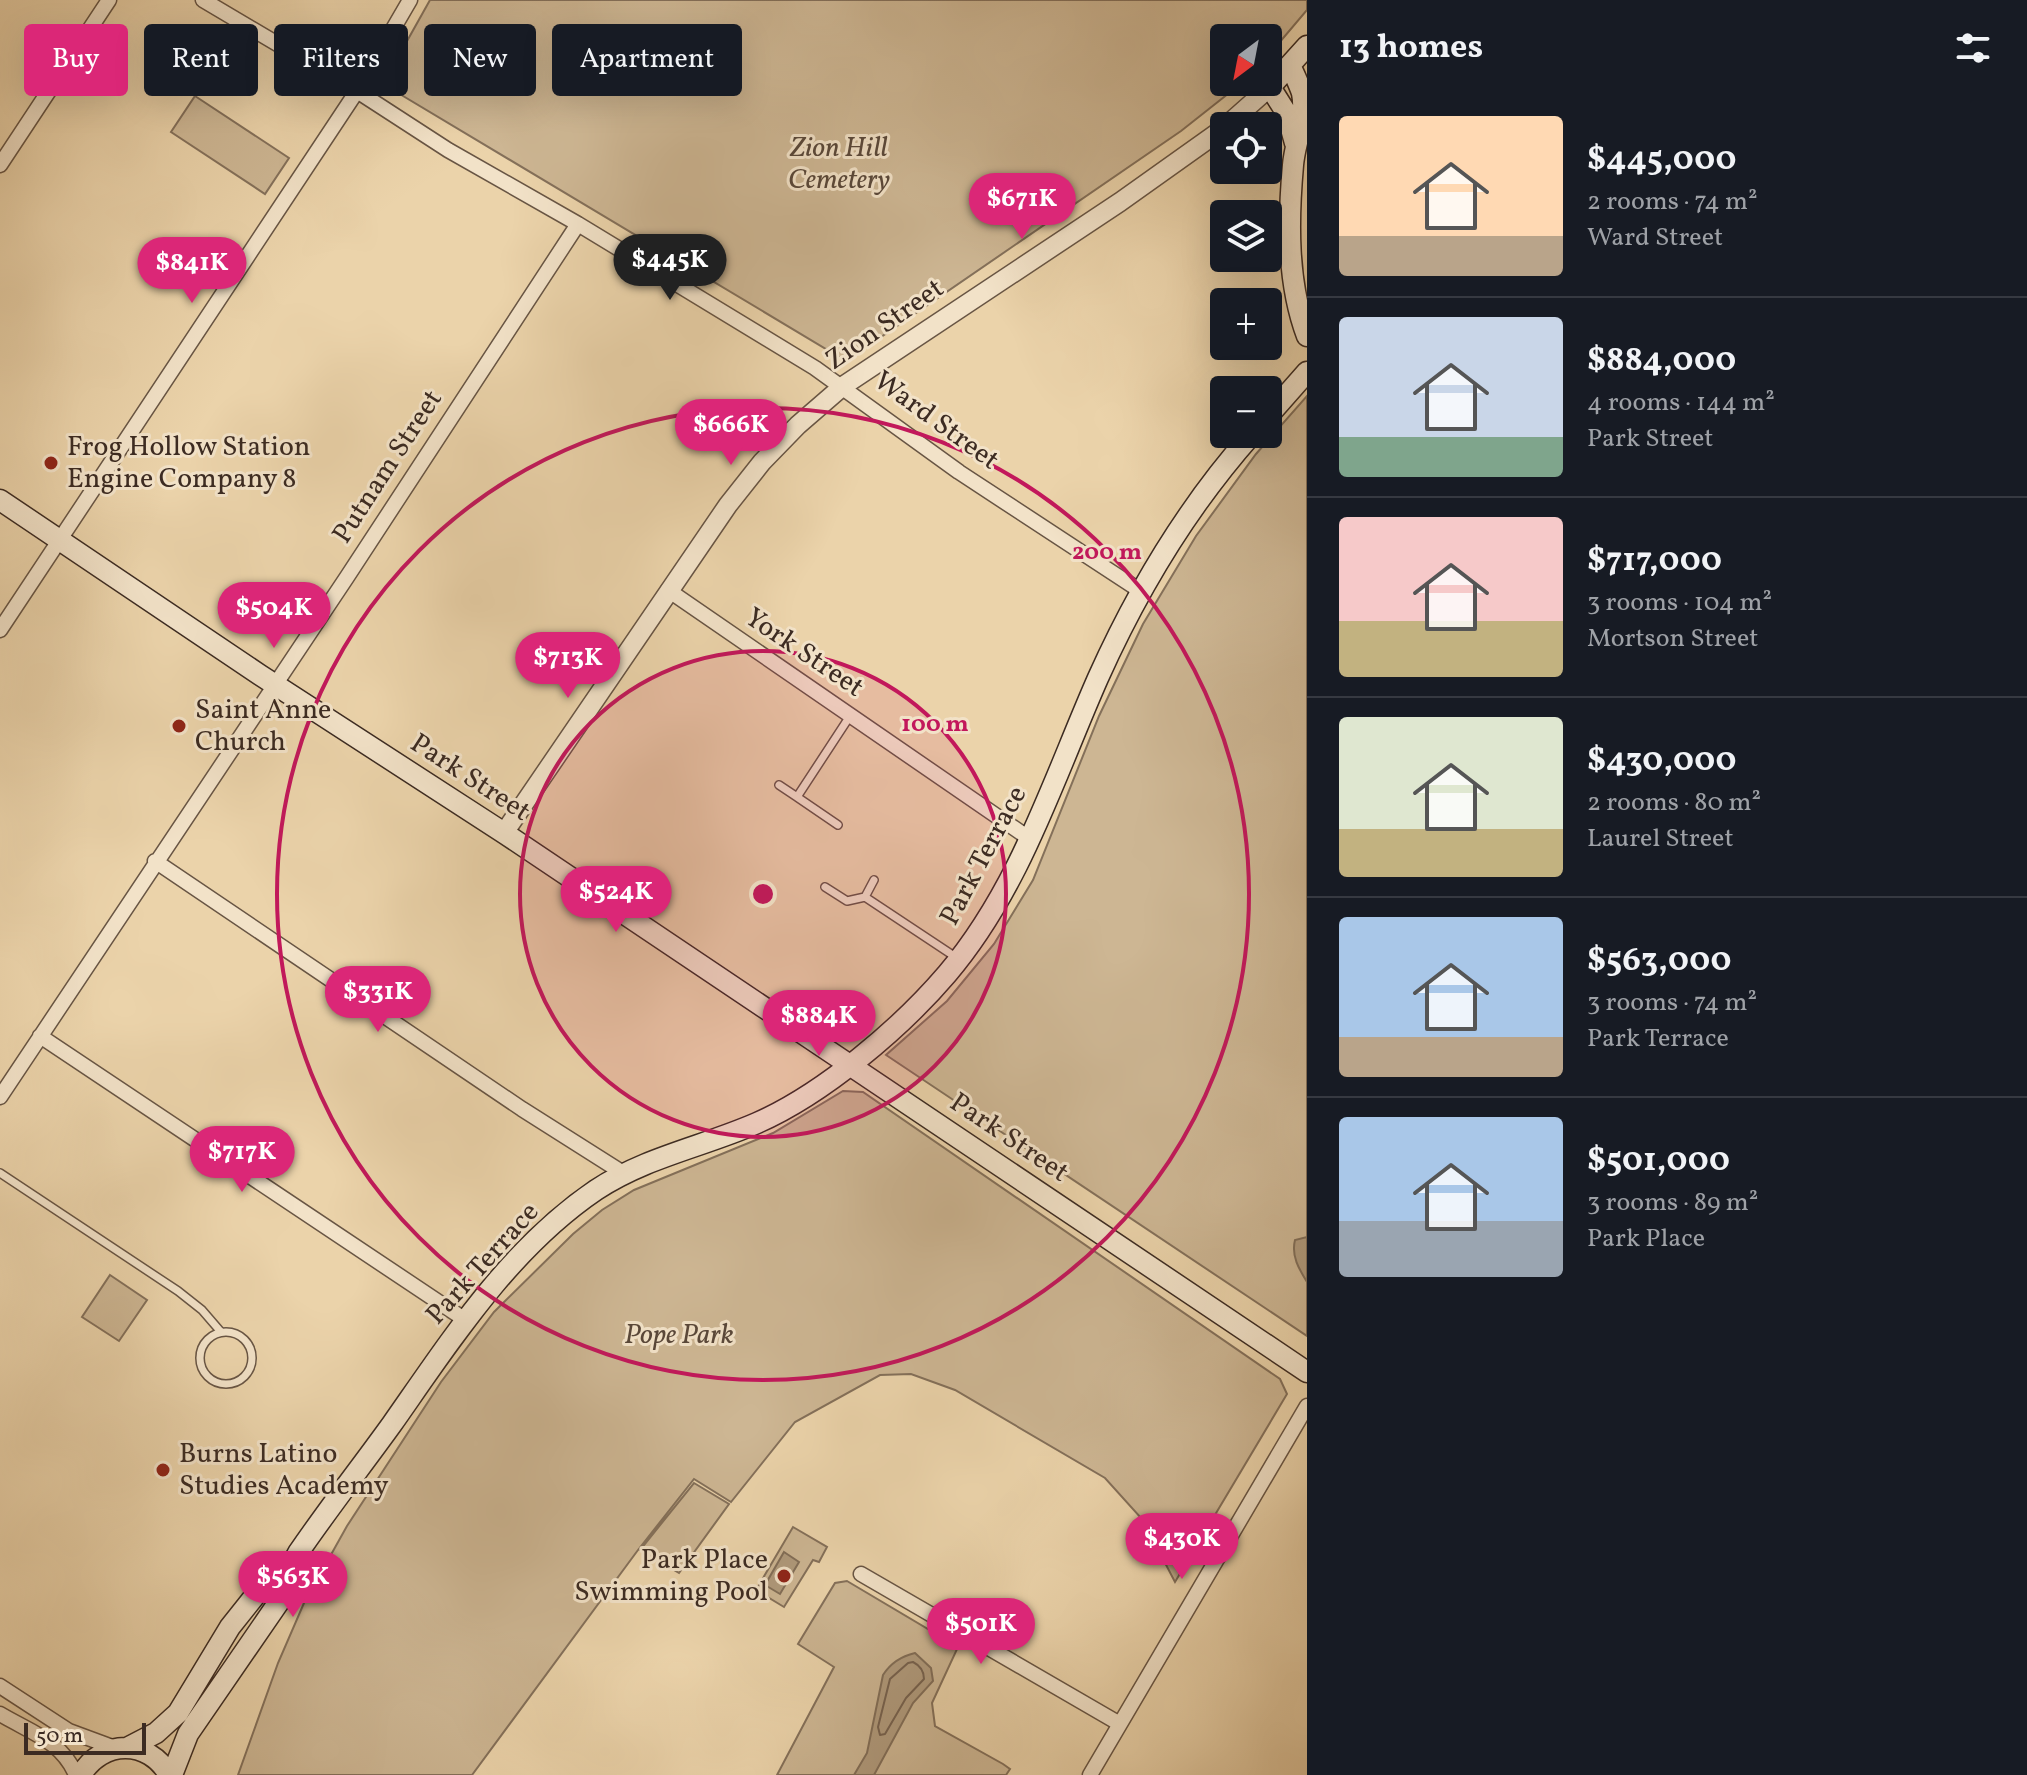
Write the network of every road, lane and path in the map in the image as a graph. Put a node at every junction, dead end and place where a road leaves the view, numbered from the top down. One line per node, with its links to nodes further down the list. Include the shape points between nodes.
1 (109, 0): 16 (street)
2 (203, 0): 5 (street, Ward Street)
3 (410, 0): 4 (street)
4 (396, 24)
5 (274, 42)
6 (1307, 46): 7 (main road, Zion Street)
7 (1290, 65): 8 (main road, Zion Street); 15 (main road, via 1303,110)
8 (1282, 74)
9 (354, 96): 24 (street)
10 (365, 96): 17 (street, Ward Street)
11 (1260, 96): 13 (street, Zion Street)
12 (1276, 96): 15 (main road)
13 (1242, 112)
14 (1210, 138): 20 (street, Zion Street)
15 (1295, 143): 18 (main road, via 1291,252)
16 (0, 165)
17 (578, 224): 20 (street, Ward Street); 28 (street, Putnam Street)
18 (1307, 336)
19 (1307, 372): 21 (main road)
20 (843, 386): 25 (street, Zion Street, via 762,462); 26 (street, Ward Street, via 959,472)
21 (1282, 400)
22 (1239, 448): 26 (main road, Park Terrace)
23 (0, 500): 24 (main road, Park Street)
24 (59, 540): 27 (street); 28 (main road, Park Street)
25 (668, 590): 29 (street, York Street); 33 (street, Zion Street)
26 (1142, 592): 34 (main road, Park Terrace, via 1100,674)
27 (0, 630)
28 (274, 684): 33 (main road, Park Street); 35 (street, Putnam Street)
29 (850, 716): 31 (lane); 34 (street, York Street)
30 (779, 785): 31 (lane)
31 (797, 797): 32 (lane)
32 (838, 825)
33 (504, 833): 41 (main road, Park Street)
34 (1030, 839): 39 (main road, Park Terrace, via 982,930)
35 (155, 861): 40 (street, Putnam Street); 44 (street)
36 (874, 880): 38 (lane)
37 (825, 887): 38 (lane, via 847,901)
38 (865, 897): 39 (lane)
39 (959, 959): 41 (main road, Park Terrace, via 907,1017)
40 (40, 1036): 42 (street, Putnam Street); 45 (street)
41 (849, 1064): 44 (main road, Park Terrace, via 757,1123); 47 (main road, Park Street)
42 (0, 1097)
43 (0, 1173): 46 (lane, via 178,1291)
44 (623, 1173): 45 (main road, Park Terrace, via 548,1229)
45 (464, 1319): 49 (main road, Park Terrace)
46 (221, 1332): 46 (lane, via 239,1335 251,1348 252,1366 234,1384 210,1379 201,1366 205,1342)
47 (1307, 1372)
48 (1307, 1406): 55 (street)
49 (289, 1567): 51 (main road, Park Terrace, via 269,1578); 52 (main road, Park Terrace, via 284,1593)
50 (861, 1574): 55 (street)
51 (222, 1639): 52 (main road); 56 (main road, Park Terrace, via 178,1713 156,1733)
52 (243, 1654): 58 (main road, Park Terrace, via 186,1738)
53 (0, 1686): 56 (street, via 69,1731)
54 (0, 1714): 57 (street, via 58,1747)
55 (1120, 1724): 59 (street)
56 (122, 1748): 57 (main road, Park Terrace, via 92,1760); 58 (main road, via 153,1756)
57 (79, 1775)
58 (171, 1775)
59 (1090, 1775)

